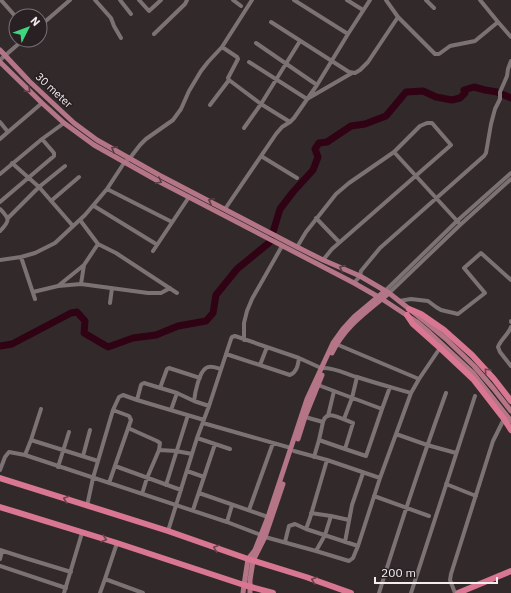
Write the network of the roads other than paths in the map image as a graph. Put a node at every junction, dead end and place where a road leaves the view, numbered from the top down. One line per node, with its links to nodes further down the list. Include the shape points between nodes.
1 (1, 0): 17 (street)
2 (70, 0): 22 (street)
3 (95, 0): 28 (street, via 111,18)
4 (120, 0): 20 (street)
5 (139, 0): 6 (street, via 149,11)
6 (161, 0)
7 (187, 0): 25 (street)
8 (233, 0): 16 (street)
9 (252, 0): 31 (street)
10 (294, 0): 26 (street)
11 (347, 0): 19 (street)
12 (370, 0): 19 (street)
13 (386, 0): 21 (street)
14 (426, 0): 18 (street)
15 (480, 0): 24 (street)
16 (241, 6)
17 (8, 8)
18 (434, 8)
19 (363, 10): 26 (street)
20 (131, 14)
21 (398, 17): 24 (street, via 435,54 450,46 475,41); 40 (street, via 368,62 360,70)
22 (48, 19)
23 (271, 22): 29 (street)
24 (498, 22): 27 (street)
25 (154, 34)
26 (348, 34): 36 (street)
27 (511, 37)
28 (121, 38)
29 (300, 41): 36 (street); 39 (street)
30 (256, 44): 39 (street)
31 (222, 47): 42 (street, via 238,59); 57 (street, via 201,72 182,109 173,120 146,139)
32 (14, 48): 34 (street)
33 (0, 50): 34 (main road, 30 meter)
34 (5, 56): 35 (street); 57 (main road, 30 meter, one-way to 34, via 97,140 74,123)
35 (0, 61): 45 (main road, one-way to 45)
36 (331, 61): 40 (street); 43 (street)
37 (511, 61): 71 (street, via 495,109 486,153)
38 (248, 62): 41 (street)
39 (286, 64): 41 (street); 43 (street)
40 (352, 73): 44 (street)
41 (276, 79): 44 (street); 46 (street)
42 (228, 80): 46 (street); 47 (street)
43 (317, 85): 44 (street)
44 (307, 99): 49 (street)
45 (42, 103): 50 (main road); 52 (street)
46 (261, 104): 49 (street); 51 (street)
47 (210, 105)
48 (0, 122): 52 (street)
49 (290, 122): 56 (street, via 276,134)
50 (64, 123): 54 (street); 59 (main road)
51 (244, 128)
52 (8, 132): 53 (street)
53 (0, 139)
54 (42, 139): 58 (street); 65 (street, via 55,155)
55 (394, 152): 63 (street); 63 (street, via 420,126 432,123 436,127 451,145); 78 (street, via 336,194)
56 (261, 156): 66 (street); 75 (street)
57 (130, 158): 59 (street); 75 (main road, 30 meter, one-way to 57)
58 (12, 163): 62 (street); 65 (street)
59 (124, 163): 69 (street); 70 (main road, one-way to 70)
60 (65, 166): 68 (street)
61 (511, 173): 81 (street)
62 (0, 174)
63 (416, 176): 71 (street); 86 (street)
64 (79, 177): 72 (street)
65 (28, 178): 68 (street); 73 (street)
66 (297, 178)
67 (511, 179): 81 (street)
68 (39, 187): 72 (street); 77 (street)
69 (107, 189): 74 (street); 80 (street)
70 (189, 197): 80 (street); 85 (main road)
71 (436, 198): 81 (street); 96 (street, via 380,248 361,271)
72 (51, 201): 82 (street)
73 (0, 202)
74 (94, 206): 79 (street); 88 (street)
75 (225, 208): 84 (main road, 30 meter)
76 (0, 209): 77 (street)
77 (8, 218): 83 (street, via 7,224)
78 (316, 218): 86 (street); 90 (street)
79 (80, 220): 82 (street); 87 (street)
80 (172, 222): 88 (street)
81 (459, 223): 106 (street)
82 (73, 226): 92 (street, via 55,243)
83 (0, 230)
84 (270, 232): 85 (main road); 90 (main road, 30 meter)
85 (267, 238): 89 (main road)
86 (339, 242): 94 (street)
87 (98, 244): 95 (street); 102 (street)
88 (156, 244): 91 (street)
89 (282, 246): 98 (main road); 116 (street, via 246,311)
90 (297, 247): 94 (main road, 30 meter)
91 (153, 250)
92 (21, 257): 93 (street); 104 (street)
93 (0, 260)
94 (323, 260): 96 (main road, 30 meter, one-way to 94)
95 (84, 264): 99 (street); 100 (street)
96 (360, 276): 98 (street); 106 (main road, 30 meter)
97 (511, 280): 109 (street, via 481,253 464,268 485,292 458,314 441,310 428,301)
98 (354, 283): 103 (main road)
99 (81, 284): 100 (street); 101 (street)
100 (58, 286): 104 (street)
101 (112, 288): 102 (street, via 154,293); 110 (street)
102 (170, 288): 105 (street)
103 (366, 290): 107 (main road); 111 (main road, via 369,298)
104 (33, 292): 108 (street)
105 (177, 292)
106 (387, 292): 107 (main road); 109 (main road, 30 meter)
107 (380, 298): 111 (main road); 113 (main road); 117 (main road, via 351,325)
108 (35, 299)
109 (398, 301): 112 (main road, 30 meter)
110 (110, 303)
111 (367, 305): 124 (main road, via 354,316 333,343)
112 (409, 309): 114 (main road, 30 meter); 140 (highway, one-way to 112, via 472,355 444,330)
113 (406, 315): 114 (main road); 119 (highway)
114 (419, 320): 146 (main road, via 474,366); 153 (main road, via 473,373)
115 (511, 327): 123 (street, via 498,347)
116 (244, 340): 118 (street); 120 (street, via 232,337)
117 (336, 344): 124 (main road); 128 (street)
118 (267, 347): 121 (street); 122 (street)
119 (440, 348): 128 (street); 151 (highway, via 473,379)
120 (226, 354): 122 (street); 125 (street)
121 (300, 358): 122 (street, via 296,370 290,375); 124 (street)
122 (260, 365)
123 (511, 366)
124 (323, 368): 126 (street); 129 (main road); 170 (main road, via 307,399)
125 (221, 369): 127 (street, via 206,368); 141 (street)
126 (357, 377): 130 (street); 137 (street)
127 (200, 378): 131 (street, via 169,368); 139 (street)
128 (419, 379): 134 (street)
129 (318, 385): 132 (street); 149 (main road)
130 (390, 387): 134 (street); 143 (street)
131 (160, 388): 133 (street); 138 (street, via 142,384)
132 (334, 391): 137 (street); 148 (street)
133 (177, 393): 139 (street); 145 (street)
134 (412, 393): 159 (street)
135 (446, 393): 165 (street)
136 (475, 396): 172 (street)
137 (352, 398): 143 (street); 150 (street)
138 (137, 400): 144 (street, via 121,395); 145 (street)
139 (194, 401): 141 (street)
140 (511, 401)
141 (209, 406): 152 (street)
142 (41, 409): 161 (street)
143 (382, 409): 167 (street, via 366,456)
144 (113, 410): 155 (street, via 129,416 131,420); 178 (street)
145 (171, 410): 147 (street)
146 (511, 411)
147 (188, 415): 152 (street); 171 (street)
148 (328, 416): 150 (street); 154 (street)
149 (305, 417): 154 (street); 170 (main road)
150 (344, 419): 167 (street, via 353,423)
151 (504, 419): 157 (highway); 196 (street, via 493,441)
152 (203, 421): 160 (street); 163 (street)
153 (511, 421)
154 (323, 422): 162 (street)
155 (128, 428): 169 (street, via 160,443); 179 (street)
156 (90, 430): 175 (street)
157 (511, 430)
158 (69, 432): 168 (street)
159 (396, 434): 165 (street); 188 (street)
160 (197, 438): 164 (street); 173 (street)
161 (31, 440): 168 (street); 174 (street)
162 (319, 440): 167 (street); 176 (street)
163 (273, 443): 170 (street); 203 (street)
164 (215, 444): 166 (street); 184 (street)
165 (427, 445): 172 (street); 201 (street)
166 (230, 449)
167 (345, 449)
168 (63, 450): 175 (street); 180 (street)
169 (159, 450): 171 (street); 187 (street)
170 (292, 450): 176 (street); 207 (main road); 214 (main road)
171 (176, 451): 173 (street); 191 (street)
172 (456, 453): 190 (street)
173 (192, 454): 182 (street)
174 (25, 455): 180 (street); 181 (street, via 9,452)
175 (83, 456): 178 (street)
176 (314, 457): 177 (street)
177 (327, 460): 183 (street); 204 (street)
178 (98, 461): 186 (street)
179 (115, 466): 187 (street); 189 (street)
180 (58, 467): 186 (street)
181 (0, 470)
182 (187, 471): 184 (street); 192 (street)
183 (363, 473): 188 (street); 208 (street)
184 (204, 477): 193 (street)
185 (0, 478): 199 (highway, one-way to 185)
186 (93, 478): 189 (street); 199 (street)
187 (147, 478): 191 (street); 194 (street)
188 (380, 478): 195 (street)
189 (109, 483): 194 (street)
190 (446, 484): 196 (street); 236 (street)
191 (166, 485): 192 (street)
192 (181, 490): 197 (street)
193 (199, 493): 198 (street); 202 (street)
194 (142, 494): 197 (street)
195 (374, 496): 201 (street); 218 (street)
196 (476, 496): 237 (street, via 451,574 450,580)
197 (177, 505): 202 (street); 211 (street)
198 (232, 505): 203 (street); 209 (street)
199 (87, 506): 211 (highway)
200 (0, 507): 212 (highway)
201 (406, 507): 206 (street); 235 (street)
202 (193, 510): 209 (street)
203 (249, 510): 207 (street)
204 (311, 513): 205 (street); 210 (street)
205 (331, 516): 208 (street); 213 (street)
206 (429, 516)
207 (268, 517): 214 (main road)
208 (349, 520): 216 (street)
209 (227, 522): 214 (street)
210 (306, 529): 213 (street); 215 (street, via 295,524 289,526)
211 (168, 531): 222 (highway, one-way to 211)
212 (82, 533): 217 (highway, one-way to 217); 225 (street)
213 (325, 535): 216 (street); 220 (street)
214 (263, 536): 215 (street); 222 (main road)
215 (285, 542): 220 (street)
216 (345, 542): 218 (street)
217 (117, 543): 226 (street); 227 (highway)
218 (358, 546): 220 (street, via 349,561)
219 (1, 550): 221 (street); 225 (street)
220 (316, 551)
221 (0, 559)
222 (250, 560): 227 (main road); 234 (highway, one-way to 222)
223 (0, 566): 228 (street)
224 (511, 571): 238 (highway)
225 (71, 572): 228 (street)
226 (105, 579): 229 (street); 231 (street)
227 (248, 588): 230 (highway); 233 (main road)
228 (65, 591)
229 (138, 592): 232 (street)
230 (268, 592)
231 (100, 593)
232 (143, 593)
233 (244, 593)
234 (351, 593)
235 (379, 593)
236 (411, 593)
237 (455, 593)
238 (458, 593)

